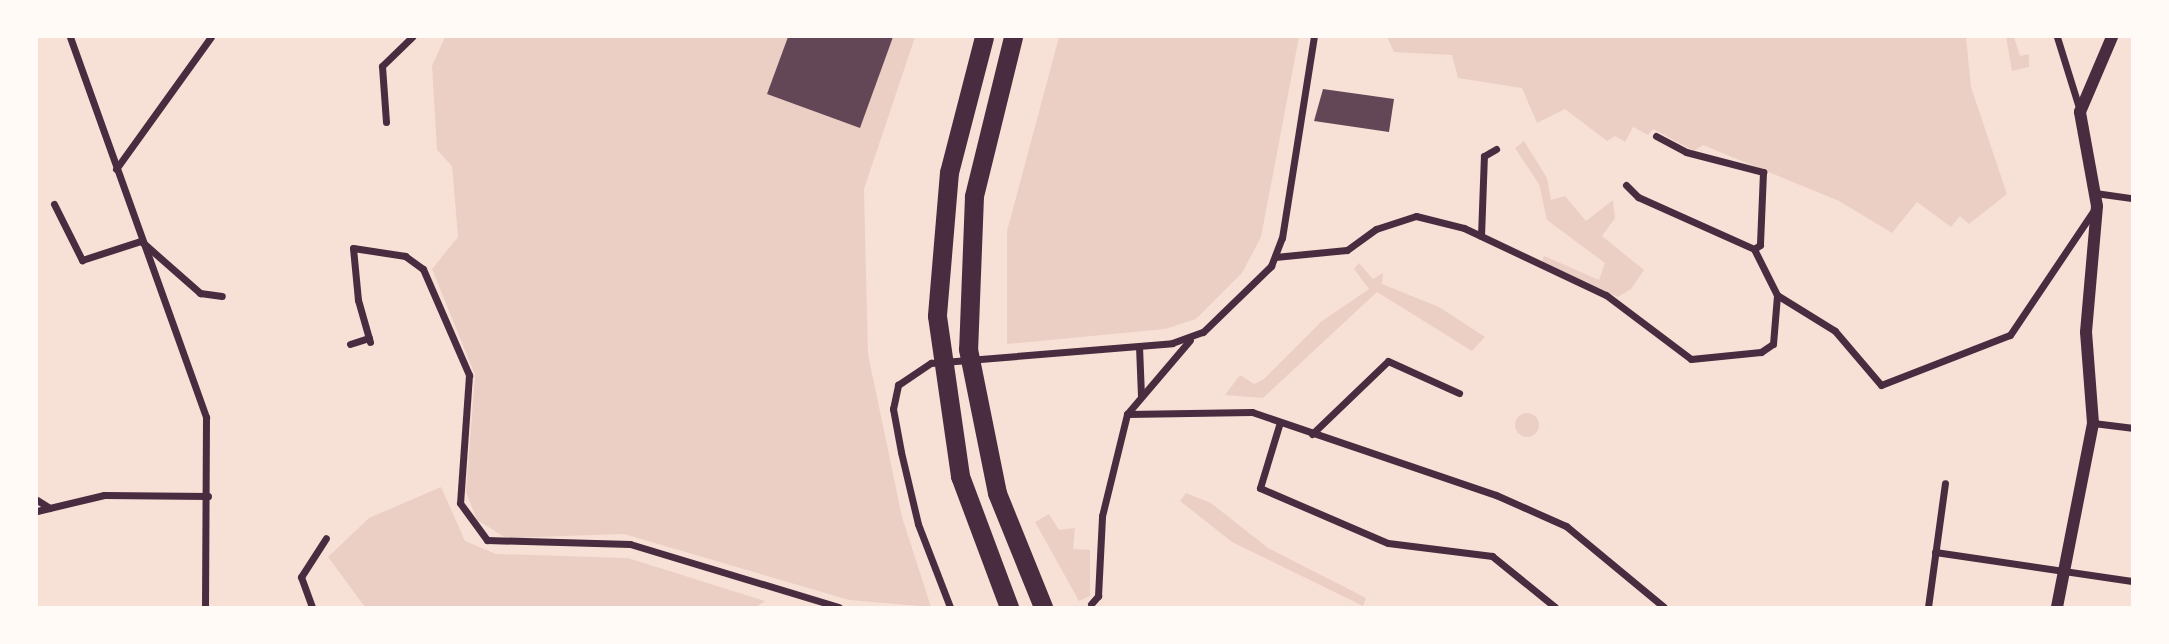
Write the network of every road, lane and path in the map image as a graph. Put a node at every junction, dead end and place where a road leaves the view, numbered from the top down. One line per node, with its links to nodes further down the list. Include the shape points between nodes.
1 (70, 37): 13 (street)
2 (211, 37): 13 (street)
3 (412, 37): 10 (street, via 382,66)
4 (984, 37): 49 (highway, via 945,195 937,316 960,476)
5 (1013, 37): 50 (highway, via 974,197 967,337 997,493)
6 (1314, 37): 22 (street)
7 (2057, 37): 9 (street)
8 (2112, 37): 9 (street)
9 (2080, 111): 15 (street)
10 (386, 121)
11 (1656, 136): 21 (street, via 1686,152 1763,172 1760,245)
12 (1496, 149): 19 (street, via 1484,156)
13 (116, 169): 20 (street)
14 (1626, 185): 21 (street, via 1638,197)
15 (2095, 192): 16 (street); 18 (street)
16 (2132, 198)
17 (54, 204): 20 (street, via 82,260)
18 (2097, 206): 23 (street, via 2010,335 1881,385 1835,331); 32 (street, via 2086,332)
19 (1481, 236): 22 (street, via 1416,216 1376,229 1347,250); 23 (street, via 1619,302 1691,359 1761,352 1773,344)
20 (141, 241): 24 (street, via 200,293); 36 (street, via 206,417)
21 (1754, 249): 23 (street)
22 (1275, 257): 25 (street, via 1259,279)
23 (1777, 295)
24 (222, 296)
25 (1191, 340): 27 (street); 29 (street)
26 (350, 344): 47 (street, via 370,340 353,247 405,256 429,281 470,375 460,503 487,540 629,544)
27 (1139, 346): 29 (street); 48 (street, via 931,363 910,372 898,385 893,409 918,524)
28 (1459, 393): 34 (street, via 1388,361)
29 (1141, 396): 30 (street)
30 (1127, 414): 31 (street, via 1145,418 1227,408); 44 (street, via 1102,516 1098,596)
31 (1280, 422): 34 (street); 51 (street, via 1260,488 1388,544 1492,556)
32 (2092, 423): 33 (street); 42 (street)
33 (2132, 428)
34 (1312, 434): 52 (street, via 1545,514)
35 (1945, 483): 41 (street)
36 (208, 496): 38 (street, via 104,495); 45 (street)
37 (37, 500): 38 (street)
38 (50, 508): 39 (street)
39 (37, 512)
40 (326, 538): 46 (street, via 301,577)
41 (1935, 552): 42 (street); 53 (street)
42 (2064, 571): 43 (street); 54 (street)
43 (2132, 582)
44 (1091, 604)
45 (205, 607)
46 (312, 607)
47 (839, 607)
48 (950, 607)
49 (1009, 607)
50 (1042, 607)
51 (1555, 607)
52 (1664, 607)
53 (1928, 607)
54 (2057, 607)

